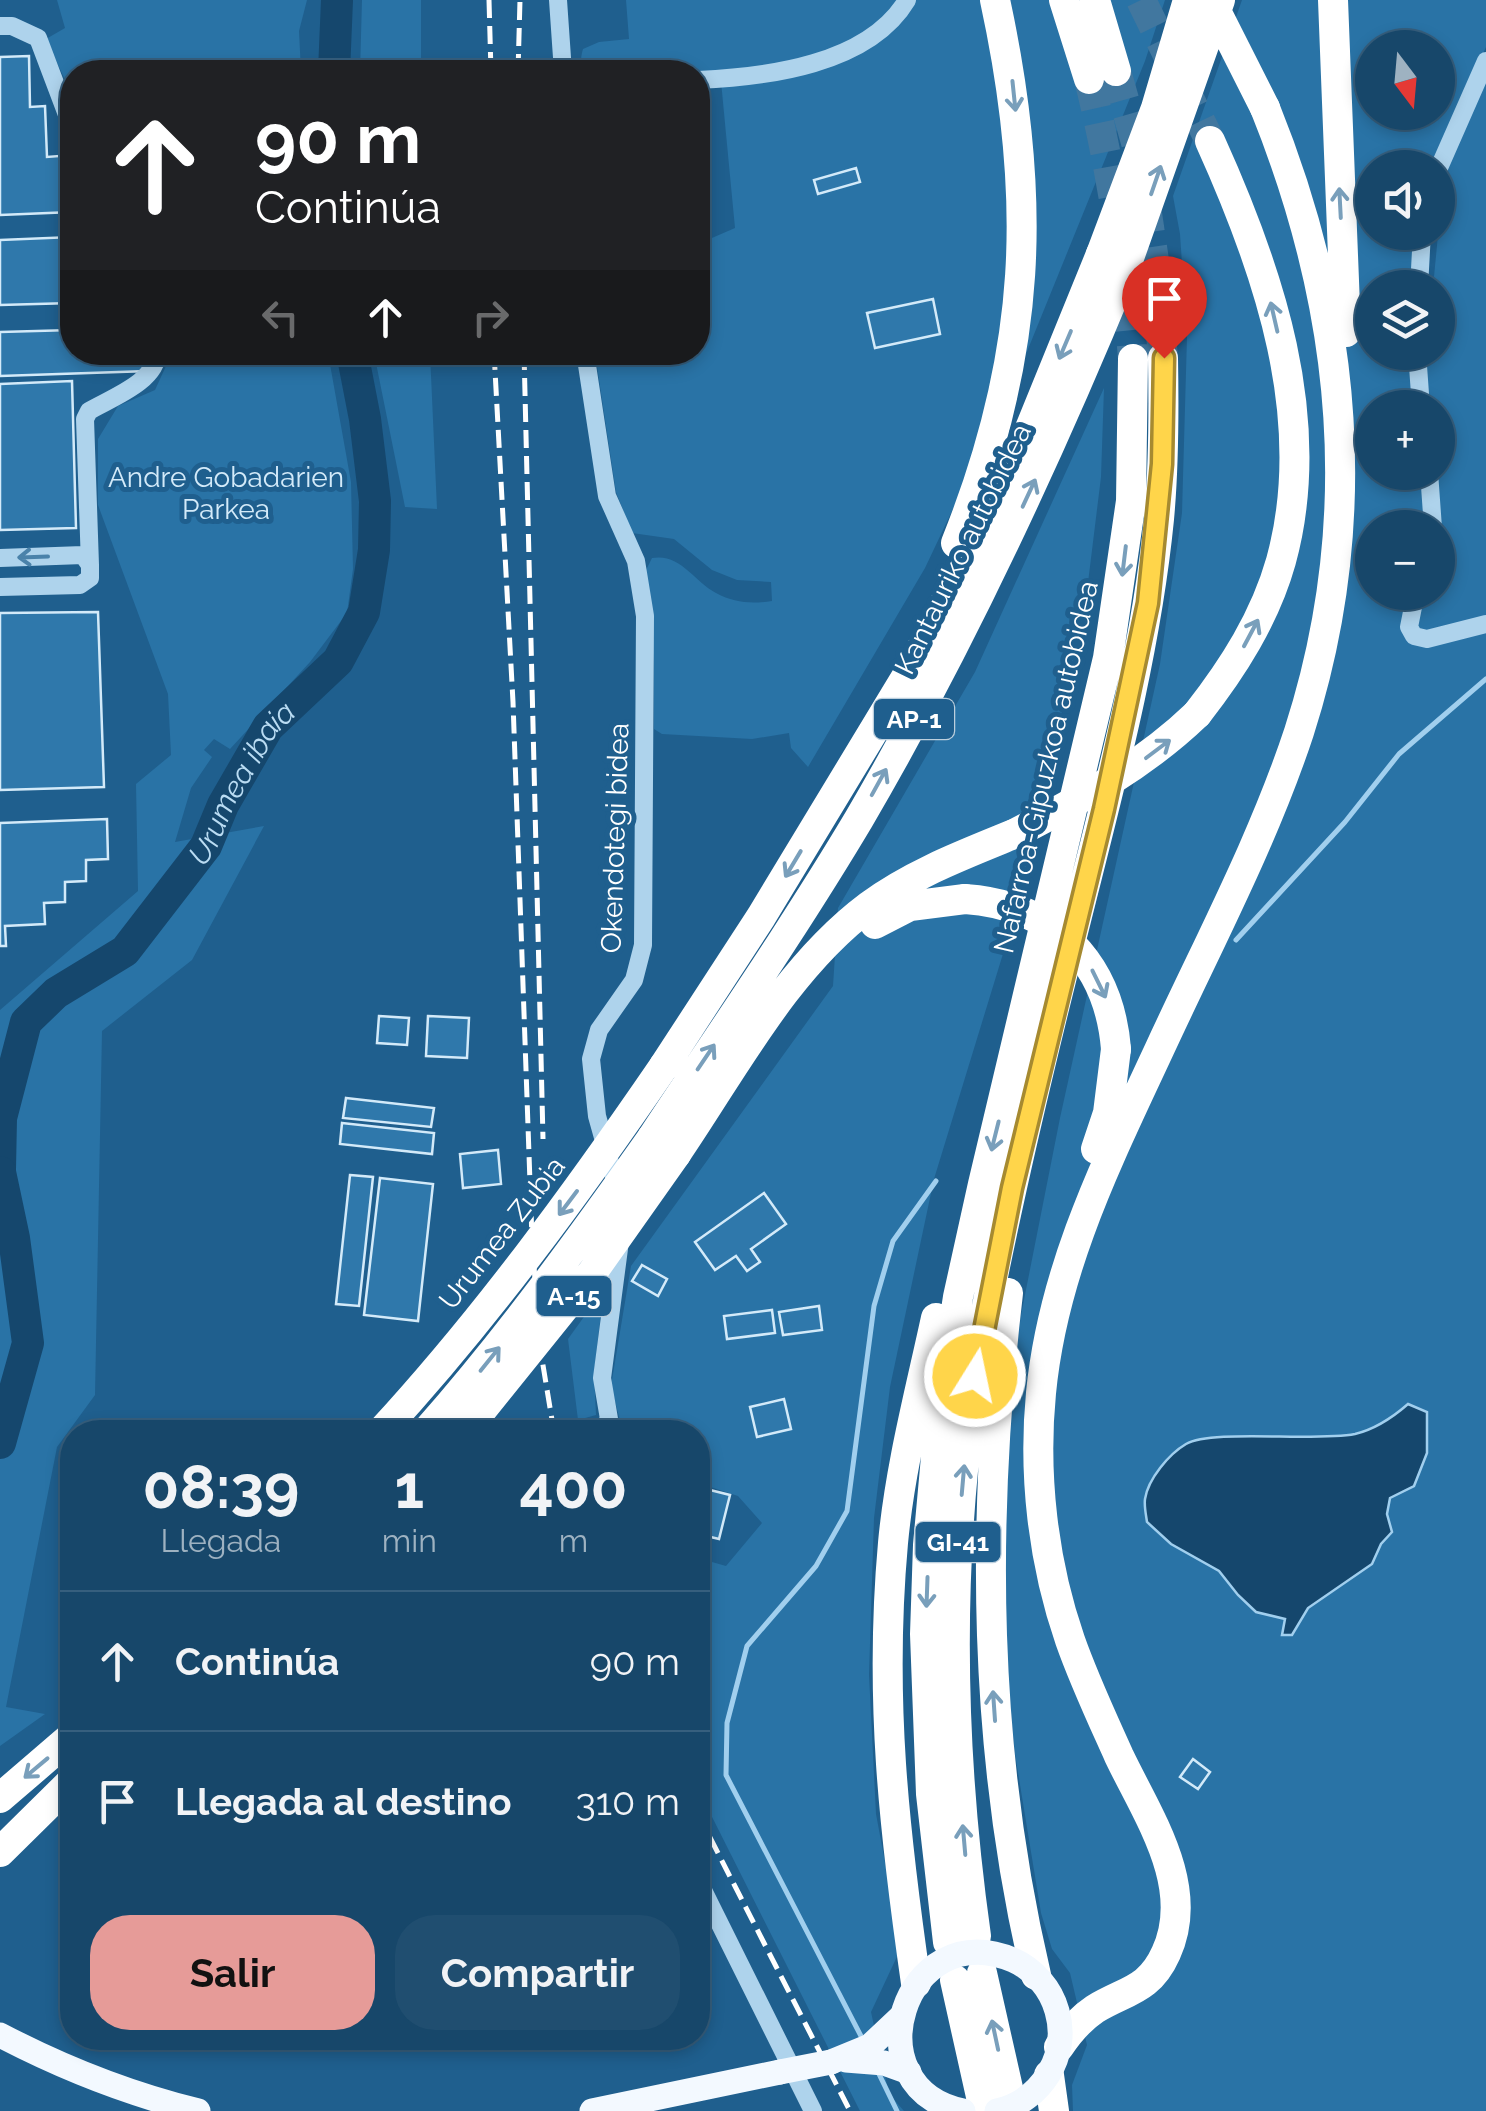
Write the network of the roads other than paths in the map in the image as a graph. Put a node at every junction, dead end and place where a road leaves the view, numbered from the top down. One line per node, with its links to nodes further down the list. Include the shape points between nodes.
1 (558, 0): 11 (street)
2 (907, 0): 13 (street, via 851,49 781,72)
3 (995, 0): 26 (highway, one-way to 26, via 1012,75 1022,170 1024,261 1010,372 970,508)
4 (1064, 0): 5 (highway, via 1103,75)
5 (1095, 0)
6 (1188, 0): 17 (highway, Kantauriko autobidea / AP-1, bridge)
7 (1211, 0): 20 (highway, bridge, via 1265,108 1314,248)
8 (1220, 0): 17 (highway, Kantauriko autobidea / AP-1, one-way to 8, bridge)
9 (1333, 0): 20 (highway, one-way to 9, via 1350,412)
10 (0, 26): 14 (street, via 38,38)
11 (562, 60)
12 (1486, 61): 16 (street)
13 (710, 79)
14 (60, 96)
15 (1210, 141): 27 (highway, one-way to 15, bridge, via 774,1007 870,906 948,861 1082,800 1167,743 1226,676 1265,605 1292,502 1283,352 1259,256)
16 (1447, 150)
17 (1113, 263): 26 (highway, Kantauriko autobidea / AP-1, one-way to 26, via 911,669); 28 (highway, Kantauriko autobidea / AP-1, one-way to 17, via 983,590 1030,491)
18 (155, 365): 22 (street, via 85,419)
19 (587, 365): 35 (street, Okendotegi bidea, via 607,496 639,570 647,650 643,944 634,980 600,1030 591,1059 593,1096 622,1218 602,1378)
20 (1340, 438): 31 (highway, via 1336,565 1298,734 1256,842)
21 (0, 558): 22 (street, one-way to 21, via 83,555)
22 (90, 565): 23 (street, via 90,578 80,585)
23 (0, 588)
24 (1412, 610): 25 (street, via 1414,636)
25 (1486, 624)
26 (862, 751): 32 (highway, Urumea Zubia / AP-1, one-way to 32, bridge, via 596,1165)
27 (712, 1102): 28 (highway); 31 (highway, one-way to 31, bridge, via 808,980 846,944 910,906 965,898 1002,903 1038,918 1084,957 1104,991 1115,1030 1108,1113 1085,1182)
28 (664, 1146): 33 (highway, AP-1, one-way to 28, bridge); 34 (highway, A-15, bridge, via 592,1272)
29 (1020, 1152): 30 (highway, GI-41, one-way to 29, via 940,1413 928,1545 931,1794 962,1939 966,1860 956,1728 957,1548 969,1416); 30 (highway, Nafarroa-Gipuzkoa autobidea, one-way to 30, via 1148,603 1163,452 1148,358 1108,658); 44 (highway, one-way to 29, via 1024,1924 1007,1818 991,1643 991,1468 1024,1185)
30 (983, 1184): 43 (highway, via 965,1213 944,1284 893,1539 886,1657 891,1798)
31 (1086, 1210): 45 (highway, via 1044,1362 1039,1481 1049,1561 1070,1640 1163,1848 1176,1916 1158,1968)
32 (390, 1420)
33 (437, 1420)
34 (474, 1420)
35 (609, 1420)
36 (60, 1746): 38 (highway, one-way to 38)
37 (60, 1793): 40 (highway)
38 (0, 1798)
39 (60, 1808): 40 (highway)
40 (3, 1850)
41 (710, 1904): 54 (street)
42 (969, 1977): 51 (highway)
43 (916, 1983): 44 (main road, bridge, via 947,1960 984,1952 1020,1964); 46 (main road, bridge)
44 (1043, 1984): 45 (highway, via 1076,2004); 48 (main road, bridge, via 1059,2019)
45 (1117, 1999): 48 (highway, via 1078,2022)
46 (900, 2017): 49 (main road, via 870,2046); 50 (main road, bridge, via 899,2036)
47 (0, 2035): 52 (main road, via 80,2073)
48 (1054, 2061): 51 (main road, bridge, via 1024,2100); 55 (highway)
49 (831, 2062): 50 (main road, via 871,2060); 53 (main road, bridge)
50 (921, 2091): 51 (main road, bridge, via 938,2102)
51 (988, 2105)
52 (198, 2111)
53 (592, 2111)
54 (812, 2111)
55 (1054, 2111)

